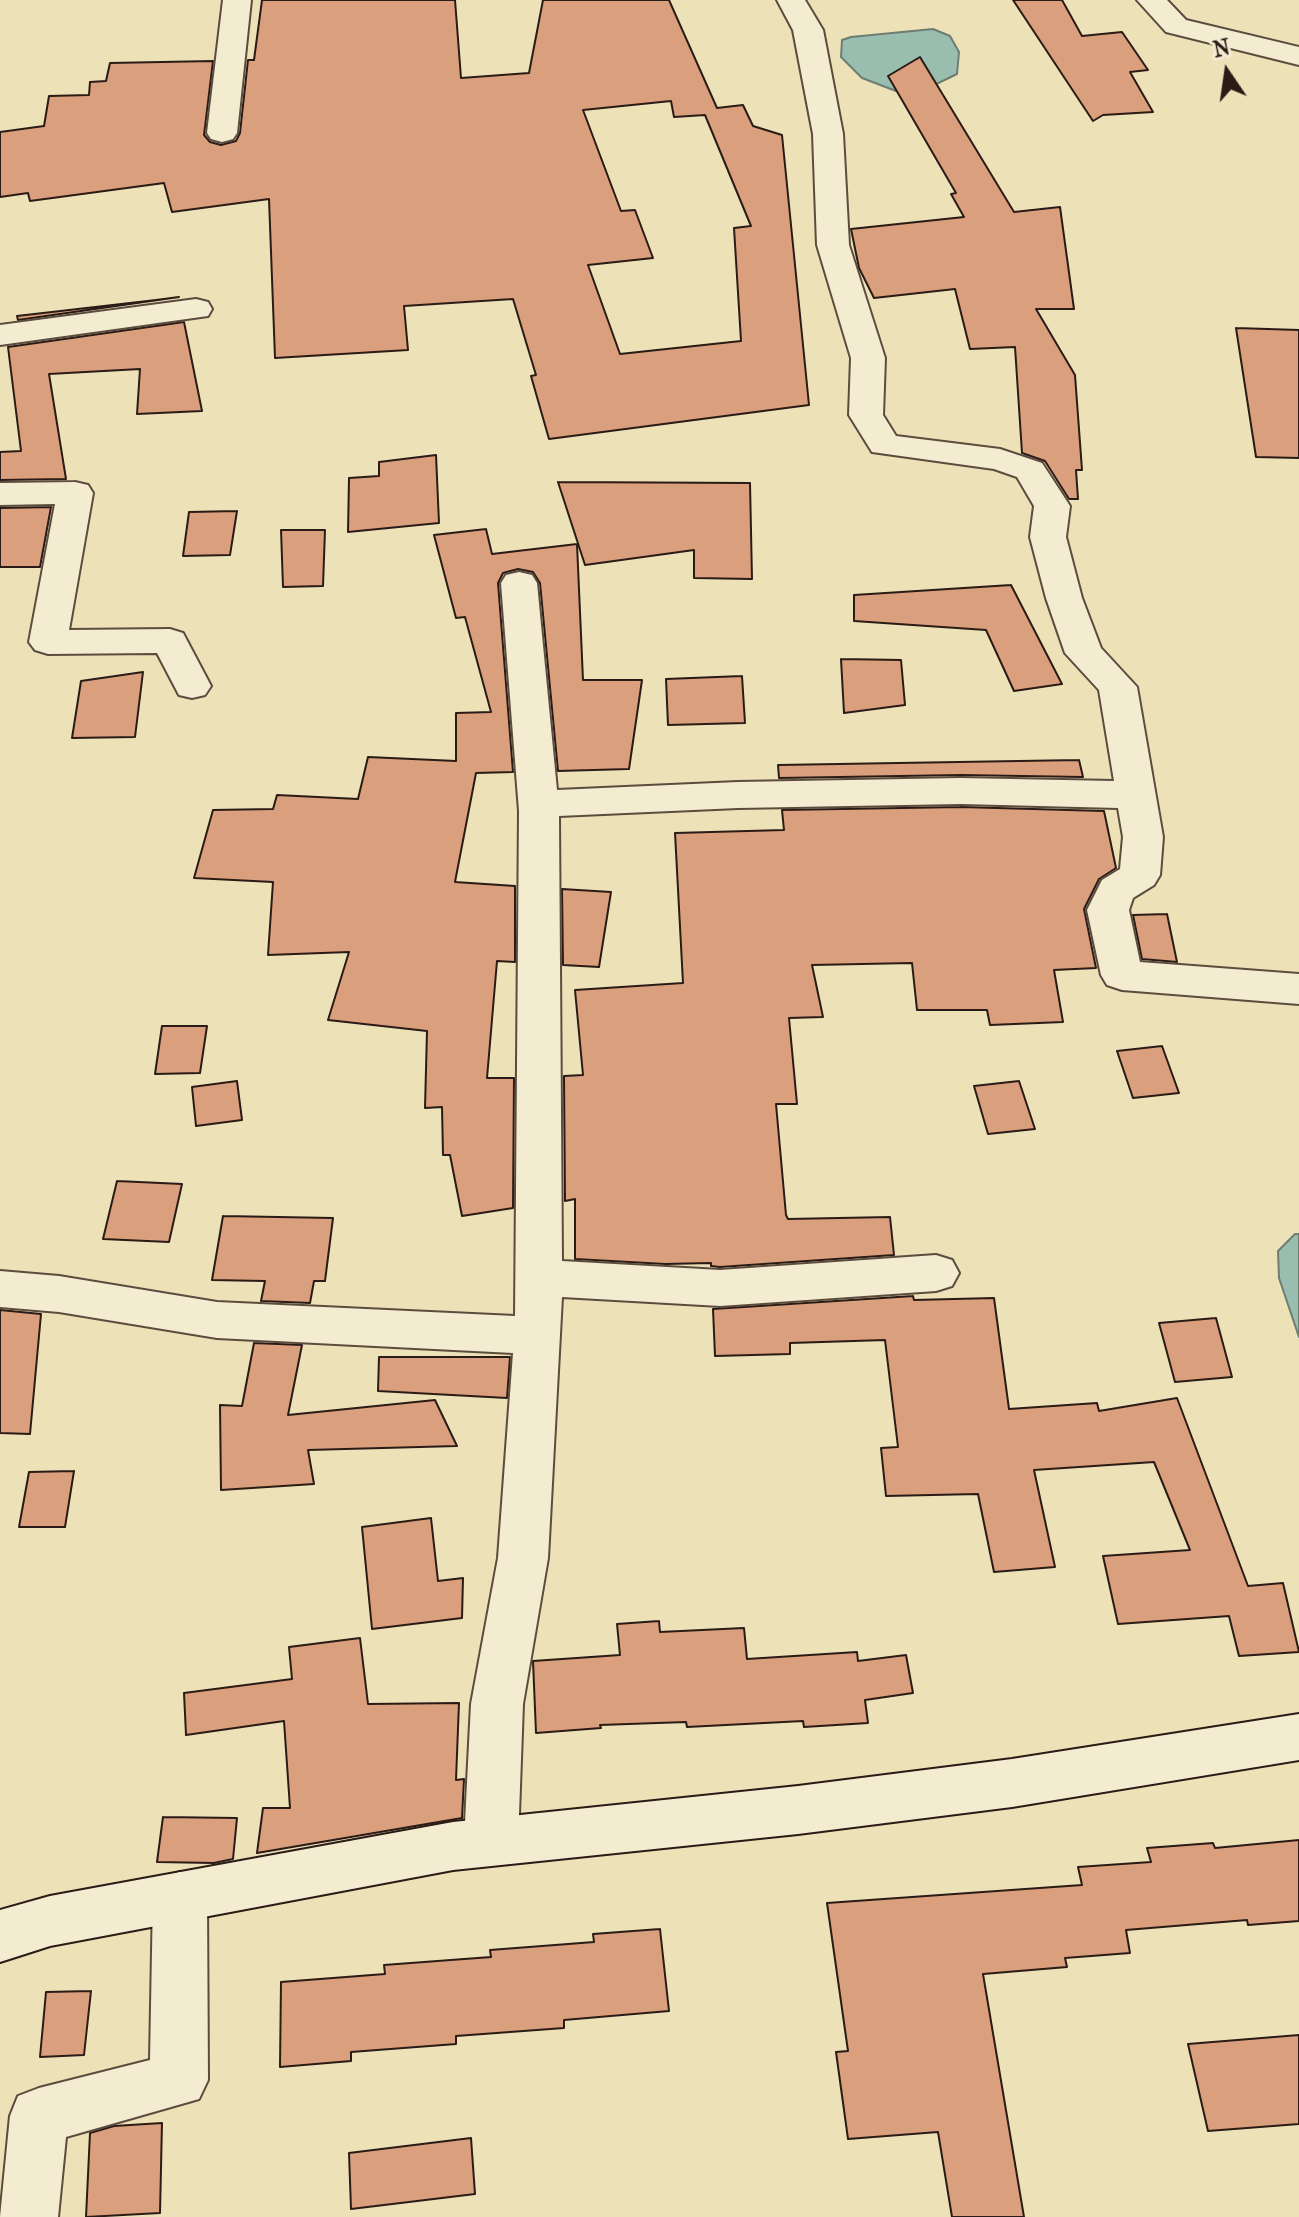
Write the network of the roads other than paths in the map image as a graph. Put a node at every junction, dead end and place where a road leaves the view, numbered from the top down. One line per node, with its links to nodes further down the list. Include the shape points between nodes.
1 (237, 0): 5 (street)
2 (791, 0): 11 (street, via 808,30 828,134 833,245 868,358 866,415 884,445 1000,459 1030,470 1052,506 1048,537 1084,653 1118,687)
3 (1151, 0): 4 (street, via 1176,26)
4 (1299, 56)
5 (222, 133)
6 (196, 309): 7 (street)
7 (0, 335)
8 (0, 494): 10 (street, via 75,493 48,642 170,641)
9 (519, 583): 12 (street)
10 (192, 686)
11 (1136, 795): 12 (street, via 961,791); 13 (street, via 1143,837 1140,875 1116,890 1108,910 1122,975)
12 (538, 804): 15 (street)
13 (1299, 989)
14 (936, 1273): 15 (street, via 720,1288)
15 (538, 1278): 17 (street)
16 (0, 1289): 17 (street, via 217,1320)
17 (537, 1336): 19 (street, via 523,1558 497,1704)
18 (1299, 1737): 19 (street, via 981,1787)
19 (491, 1842): 20 (street)
20 (180, 1897): 21 (street, via 50,1921); 22 (street, via 179,2080 39,2116)
21 (0, 1936)
22 (28, 2217)

